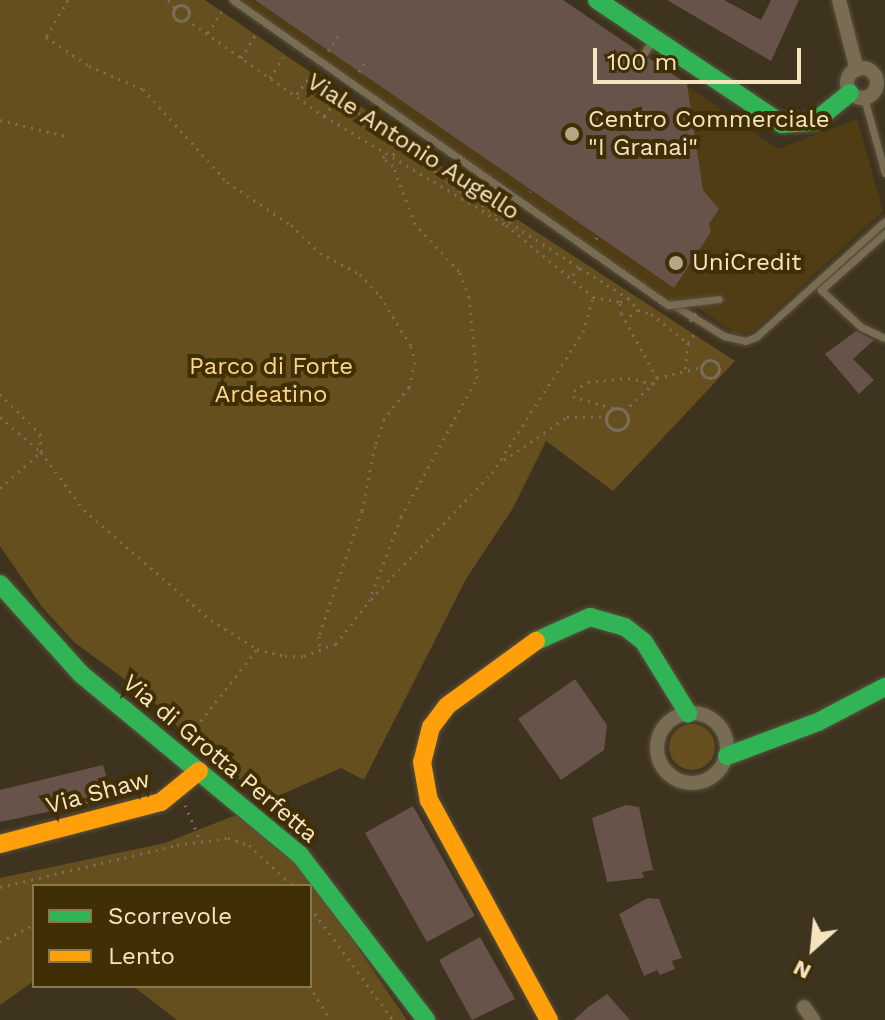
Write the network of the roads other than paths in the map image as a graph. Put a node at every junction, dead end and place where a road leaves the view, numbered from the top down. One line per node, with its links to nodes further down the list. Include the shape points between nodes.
1 (235, 0): 8 (lane, via 660,298 733,339 756,337); 10 (lane, bridge, via 668,305)
2 (597, 0): 6 (street, via 648,47 782,124 821,118)
3 (839, 0): 4 (street)
4 (857, 70): 5 (street); 6 (street, via 847,82)
5 (880, 76): 6 (street, via 876,88)
6 (857, 95): 7 (lane)
7 (885, 173)
8 (885, 221)
9 (885, 233): 11 (lane, via 821,290 861,327)
10 (719, 299)
11 (885, 338)
12 (0, 584): 16 (street, Via di Grotta Perfetta, via 74,668)
13 (885, 687): 15 (street, via 818,722)
14 (688, 713): 15 (street, via 705,714 721,727); 15 (street, via 661,731 658,756 666,771 689,783 705,781); 20 (street, via 644,642 625,627 590,617 545,635 447,706 431,727 422,762 429,800)
15 (727, 756)
16 (199, 771): 17 (street, Via Shaw, via 161,802); 19 (street, Via di Grotta Perfetta, via 309,864)
17 (0, 844)
18 (804, 1007): 21 (street)
19 (426, 1020)
20 (549, 1020)
21 (813, 1020)

